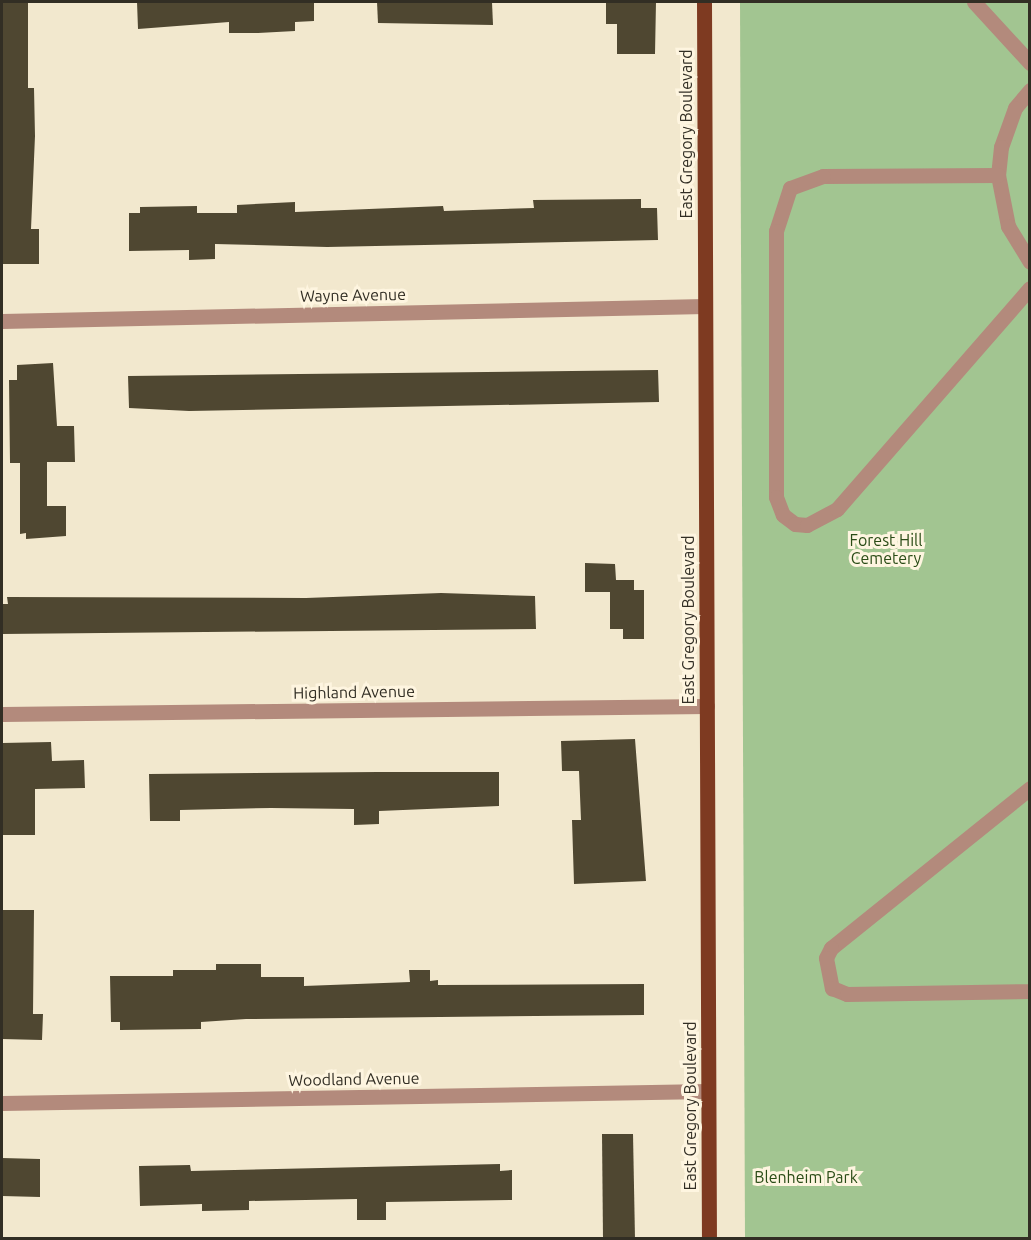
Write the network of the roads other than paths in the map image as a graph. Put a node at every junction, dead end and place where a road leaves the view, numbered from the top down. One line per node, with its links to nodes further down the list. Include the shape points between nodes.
1 (704, 2): 8 (main road, East Gregory Boulevard)
2 (974, 2): 3 (street)
3 (1029, 63)
4 (1029, 90): 5 (street, via 1012,118)
5 (998, 175): 6 (street, via 1008,226); 7 (street, via 823,176 790,188 776,231 776,497 783,515 795,524 807,525 837,509)
6 (1029, 262)
7 (1029, 288)
8 (705, 306): 9 (street, Wayne Avenue); 10 (main road, East Gregory Boulevard)
9 (2, 321)
10 (707, 706): 11 (street, Highland Avenue); 14 (main road, East Gregory Boulevard)
11 (2, 714)
12 (1029, 788): 13 (street, via 831,948 826,966 832,988 847,994)
13 (1029, 991)
14 (708, 1091): 15 (street, Woodland Avenue); 16 (main road, East Gregory Boulevard)
15 (2, 1103)
16 (709, 1239)

